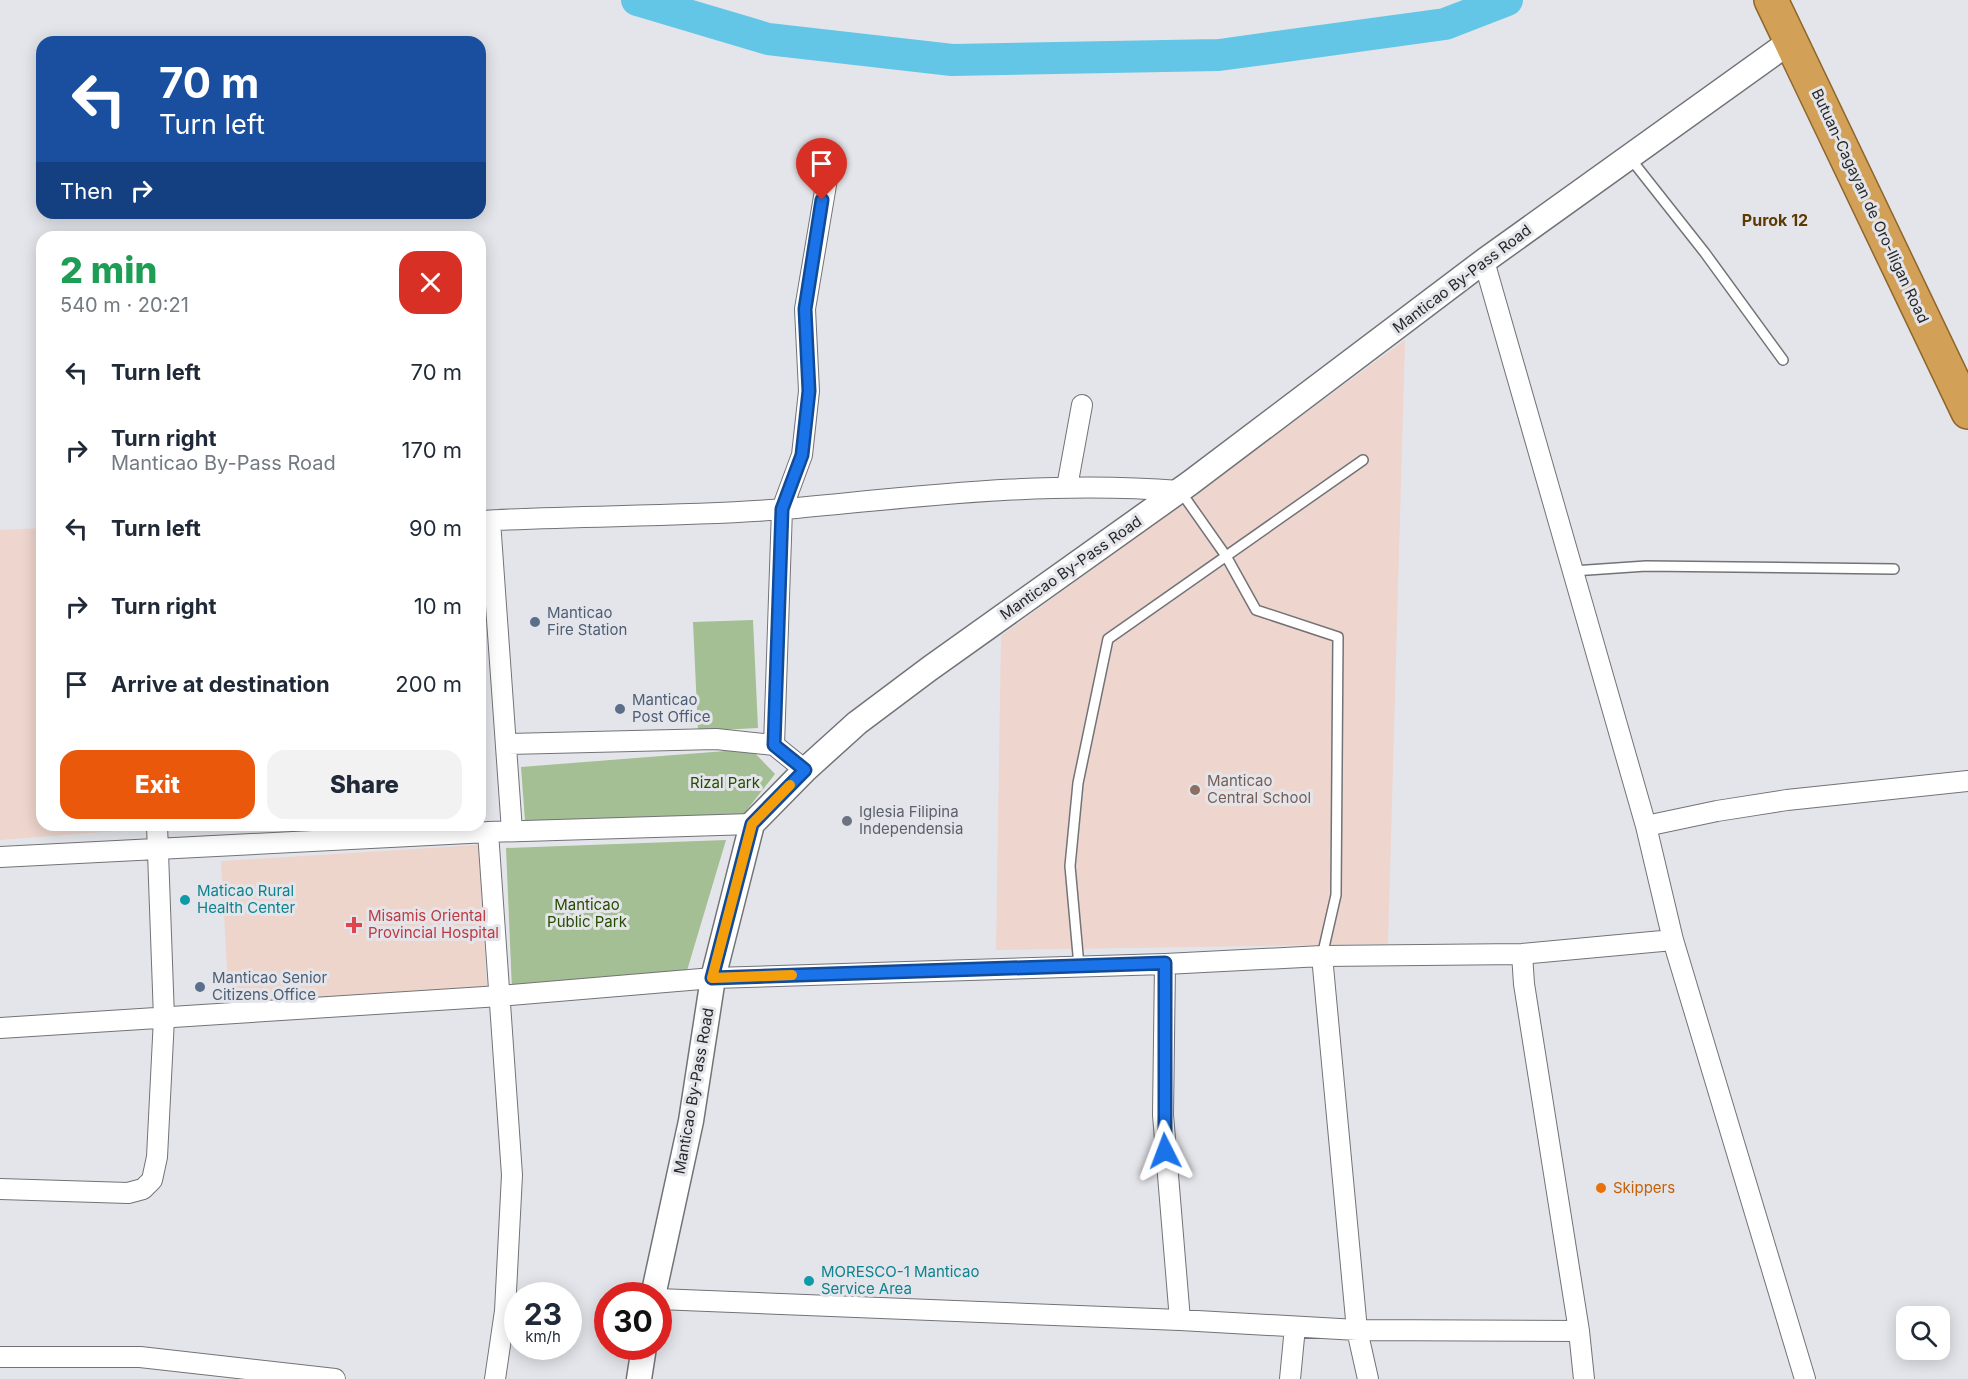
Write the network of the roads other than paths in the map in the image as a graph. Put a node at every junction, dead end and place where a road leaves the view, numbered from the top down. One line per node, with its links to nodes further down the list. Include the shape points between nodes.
1 (1774, 1): 2 (highway, Butuan-Cagayan de Oro-Iligan Road)
2 (1791, 41): 3 (street, Manticao By-Pass Road); 8 (highway, Butuan-Cagayan de Oro-Iligan Road)
3 (1629, 157): 5 (street, Manticao By-Pass Road); 6 (lane)
4 (827, 179): 12 (street, via 805,309 809,391 802,455)
5 (1484, 261): 11 (street, Manticao By-Pass Road); 17 (street)
6 (1782, 360)
7 (1082, 405): 10 (street)
8 (1968, 412)
9 (1363, 460): 15 (lane)
10 (1067, 487): 11 (street); 12 (street, via 930,494)
11 (1179, 490): 15 (lane); 20 (street, Manticao By-Pass Road, via 929,669 857,723)
12 (782, 509): 13 (street); 19 (street)
13 (486, 521)
14 (486, 532): 18 (street)
15 (1226, 556): 31 (lane, via 1256,610 1338,637 1336,895); 33 (lane, via 1108,639 1078,783 1071,854)
16 (1894, 569): 17 (lane, via 1646,566)
17 (1573, 571): 23 (street)
18 (506, 744): 19 (street, via 716,739); 25 (street)
19 (774, 745): 20 (street)
20 (805, 770): 22 (street, Manticao By-Pass Road)
21 (1968, 781): 23 (street, via 1787,800)
22 (752, 824): 25 (street); 34 (street, Manticao By-Pass Road)
23 (1646, 826): 29 (street)
24 (157, 831): 27 (street)
25 (512, 831): 26 (street)
26 (488, 832): 27 (street); 35 (street)
27 (158, 850): 28 (street); 36 (street)
28 (0, 857)
29 (1673, 940): 30 (street); 53 (street)
30 (1522, 954): 31 (street); 44 (street)
31 (1322, 956): 32 (street); 43 (street)
32 (1165, 963): 33 (street); 41 (street, via 1163,1115)
33 (1079, 966): 34 (street)
34 (712, 978): 35 (street); 39 (street, Manticao By-Pass Road, via 692,1121)
35 (500, 996): 36 (street); 48 (street, via 512,1175 506,1311)
36 (164, 1018): 37 (street); 38 (street, via 157,1157 152,1180 143,1189 128,1192)
37 (0, 1028)
38 (0, 1189)
39 (656, 1282)
40 (672, 1300): 41 (street)
41 (1180, 1320): 42 (street)
42 (1295, 1327): 43 (street); 50 (street)
43 (1357, 1330): 44 (street); 51 (street)
44 (1579, 1331): 52 (street)
45 (0, 1357): 47 (street, via 140,1357)
46 (642, 1360): 49 (street)
47 (335, 1379)
48 (495, 1379)
49 (639, 1379)
50 (1290, 1379)
51 (1368, 1379)
52 (1584, 1379)
53 (1805, 1379)

